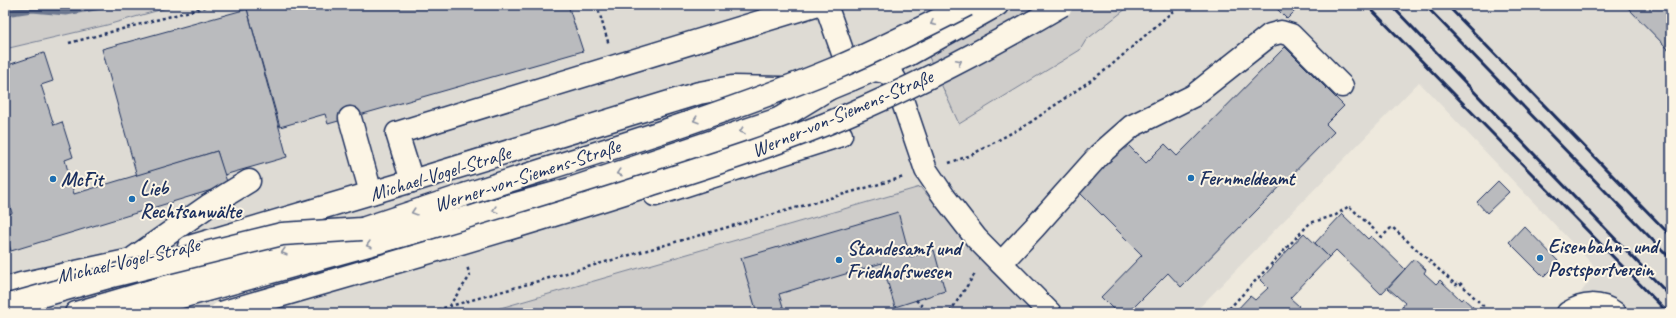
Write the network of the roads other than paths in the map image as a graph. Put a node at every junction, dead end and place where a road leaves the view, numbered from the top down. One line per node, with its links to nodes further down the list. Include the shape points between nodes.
1 (815, 5): 15 (main road, via 397,133)
2 (826, 5): 7 (main road)
3 (967, 5): 17 (main road, Werner-von-Siemens-Straße, one-way to 17, bridge, via 836,68 726,110)
4 (997, 5): 6 (main road, Michael-Vogel-Straße, via 908,55)
5 (1062, 5): 25 (main road, Werner-von-Siemens-Straße, one-way to 5, bridge, via 597,202 744,154 844,116 928,78)
6 (874, 70): 7 (main road, Michael-Vogel-Straße); 18 (main road, via 885,72 895,80 926,170 976,238)
7 (852, 79): 9 (main road, Michael-Vogel-Straße)
8 (1342, 86): 18 (main road, via 1291,35 1281,32 1270,35 1193,96 1132,126 1099,155 1034,228)
9 (828, 89): 11 (main road); 15 (main road, Michael-Vogel-Straße, via 732,86 699,93)
10 (350, 118): 16 (main road)
11 (779, 119): 13 (main road); 24 (main road, one-way to 24, via 570,189)
12 (841, 135): 13 (main road)
13 (791, 152): 26 (main road)
14 (249, 181): 19 (main road)
15 (412, 181): 16 (main road, Michael-Vogel-Straße)
16 (371, 193): 19 (main road, Michael-Vogel-Straße, via 193,246)
17 (362, 229): 21 (main road, bridge, via 282,234 116,275); 23 (main road, Werner-von-Siemens-Straße, one-way to 23, bridge)
18 (996, 258): 27 (main road)
19 (129, 261): 20 (main road, Michael-Vogel-Straße)
20 (13, 286): 22 (main road)
21 (5, 306)
22 (28, 313)
23 (76, 313)
24 (123, 313)
25 (221, 313)
26 (257, 313)
27 (1050, 313)
28 (1568, 313): 29 (main road, via 1584,305 1596,305)
29 (1615, 313)

